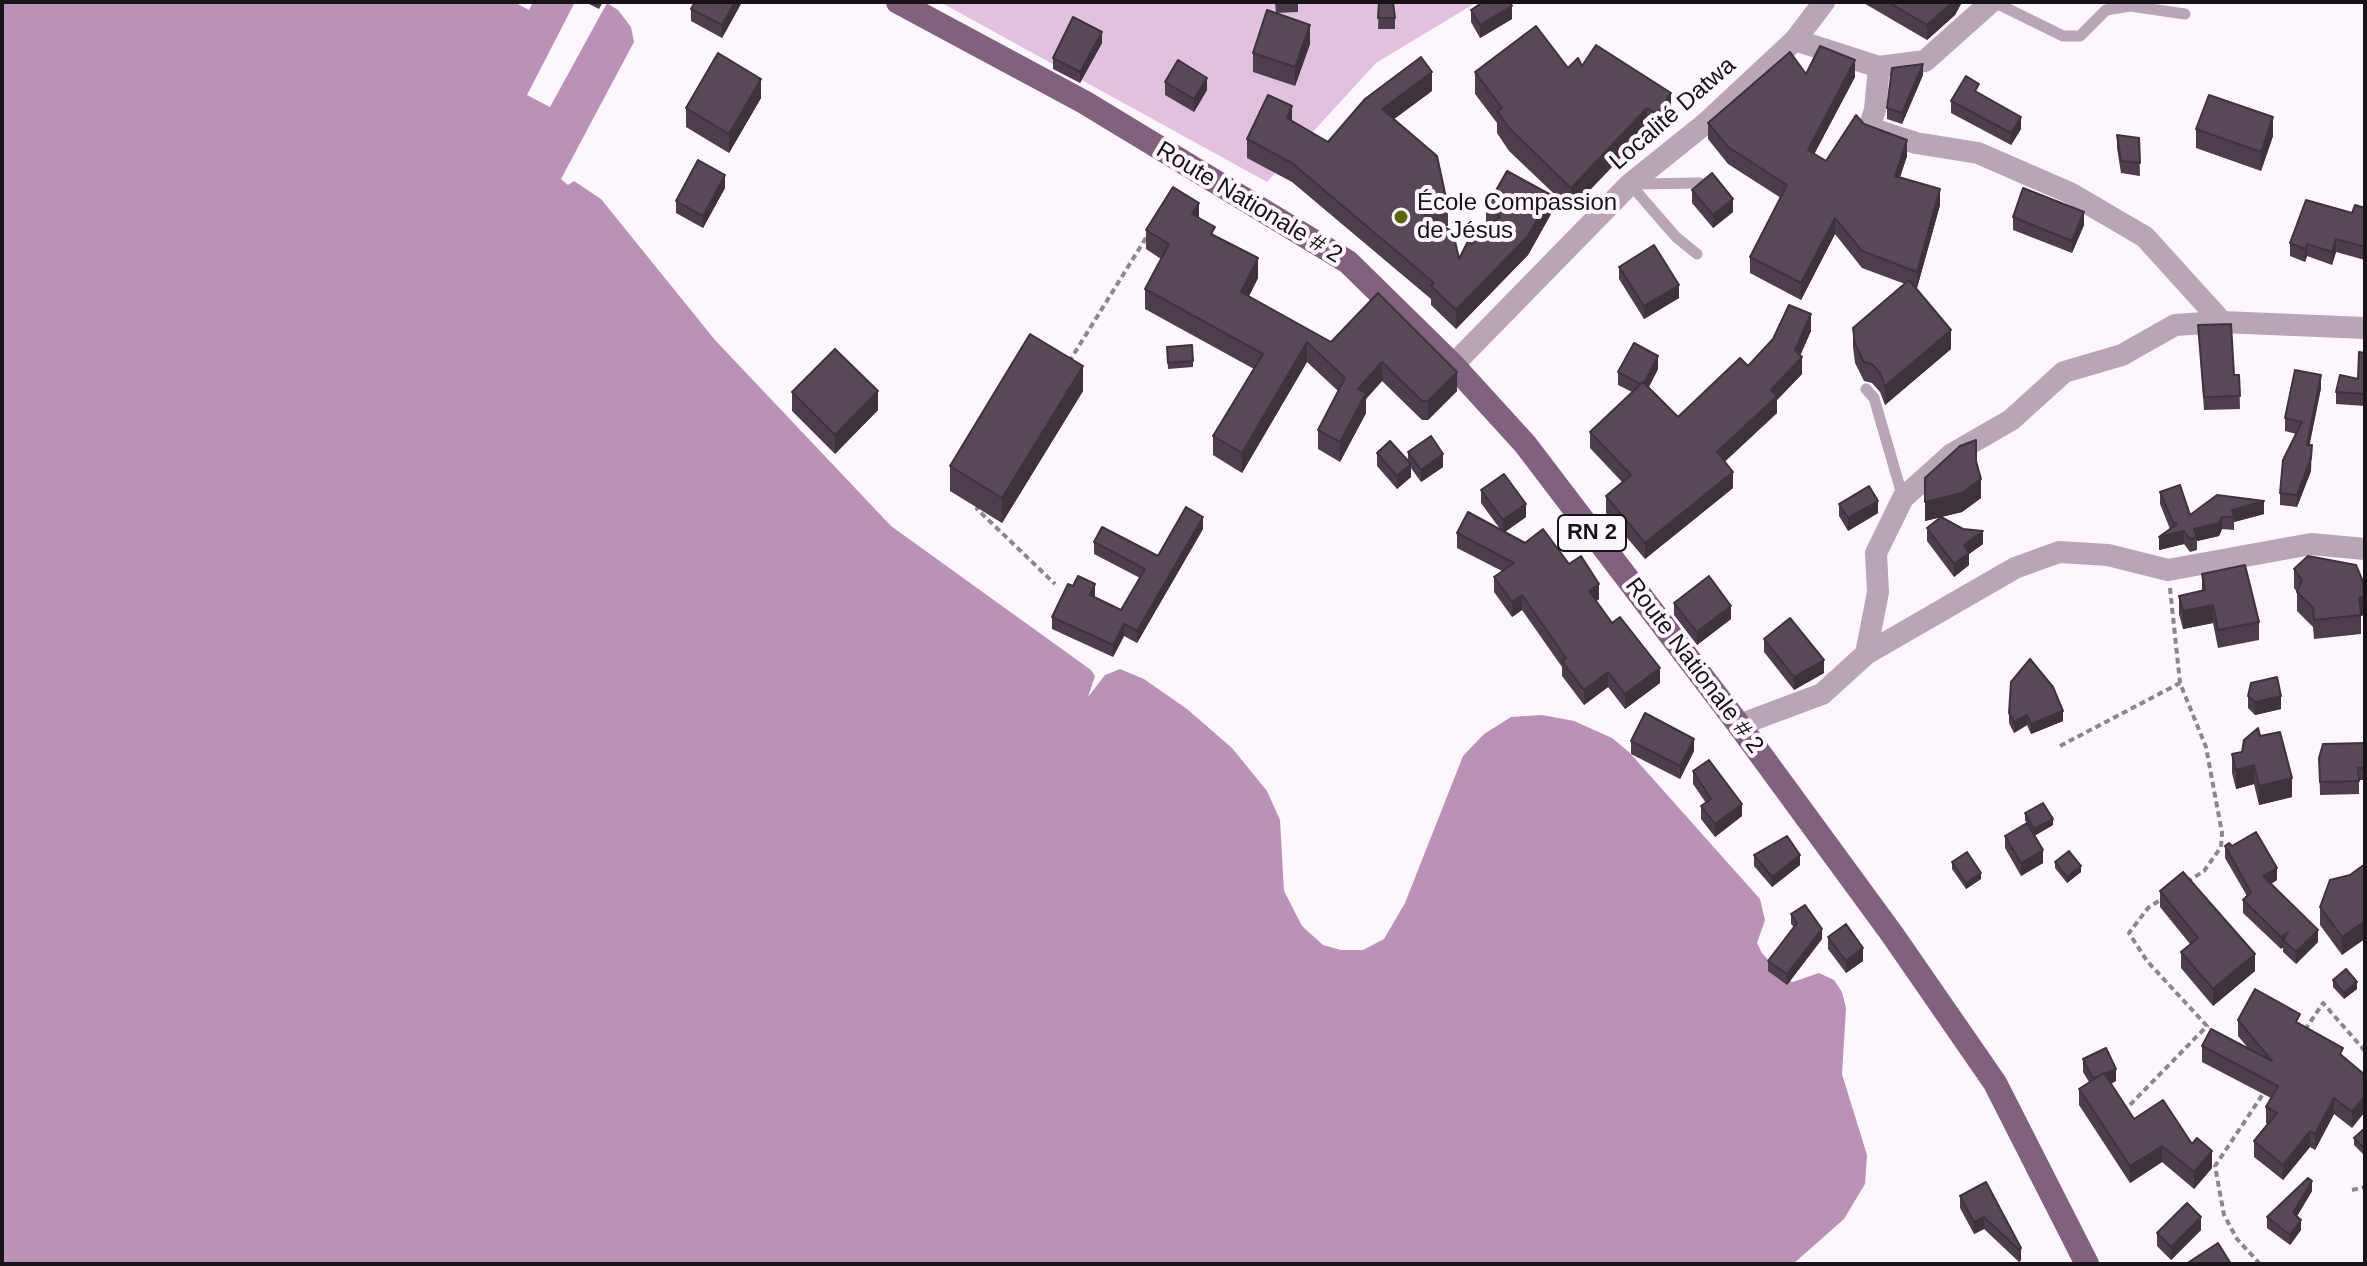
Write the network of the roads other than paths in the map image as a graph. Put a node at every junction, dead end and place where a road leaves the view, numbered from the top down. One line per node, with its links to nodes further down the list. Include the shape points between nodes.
1 (898, 2): 12 (main road, Route Nationale # 2 / RN 2, via 1084,102 1348,262)
2 (1824, 2): 5 (street, Localité Datwa)
3 (1992, 2): 4 (lane, via 2063,36 2080,36 2106,10 2130,6); 6 (street, via 1925,61)
4 (2185, 14)
5 (1795, 40): 6 (street); 8 (street, Localité Datwa, via 1706,123)
6 (1879, 67): 10 (street, via 1869,128 1916,143 1978,153 2070,193 2145,237)
7 (1700, 183): 8 (lane)
8 (1630, 184): 9 (lane); 12 (street, Localité Datwa)
9 (1697, 254)
10 (2222, 322): 11 (street); 14 (street, via 2175,325 2122,355 2064,372 2011,420 1952,454)
11 (2365, 328)
12 (1453, 365): 17 (main road, Route Nationale # 2 / RN 2, via 1525,444)
13 (1866, 389): 14 (lane, via 1874,398)
14 (1903, 498): 16 (street, via 1876,553 1878,592)
15 (2365, 549): 16 (street, via 2311,544 2168,570 2108,555 2059,552 2015,568)
16 (1866, 654): 17 (street, via 1822,694)
17 (1739, 725): 18 (main road, Route Nationale # 2 / RN 2, via 1995,1083)
18 (2087, 1264)

